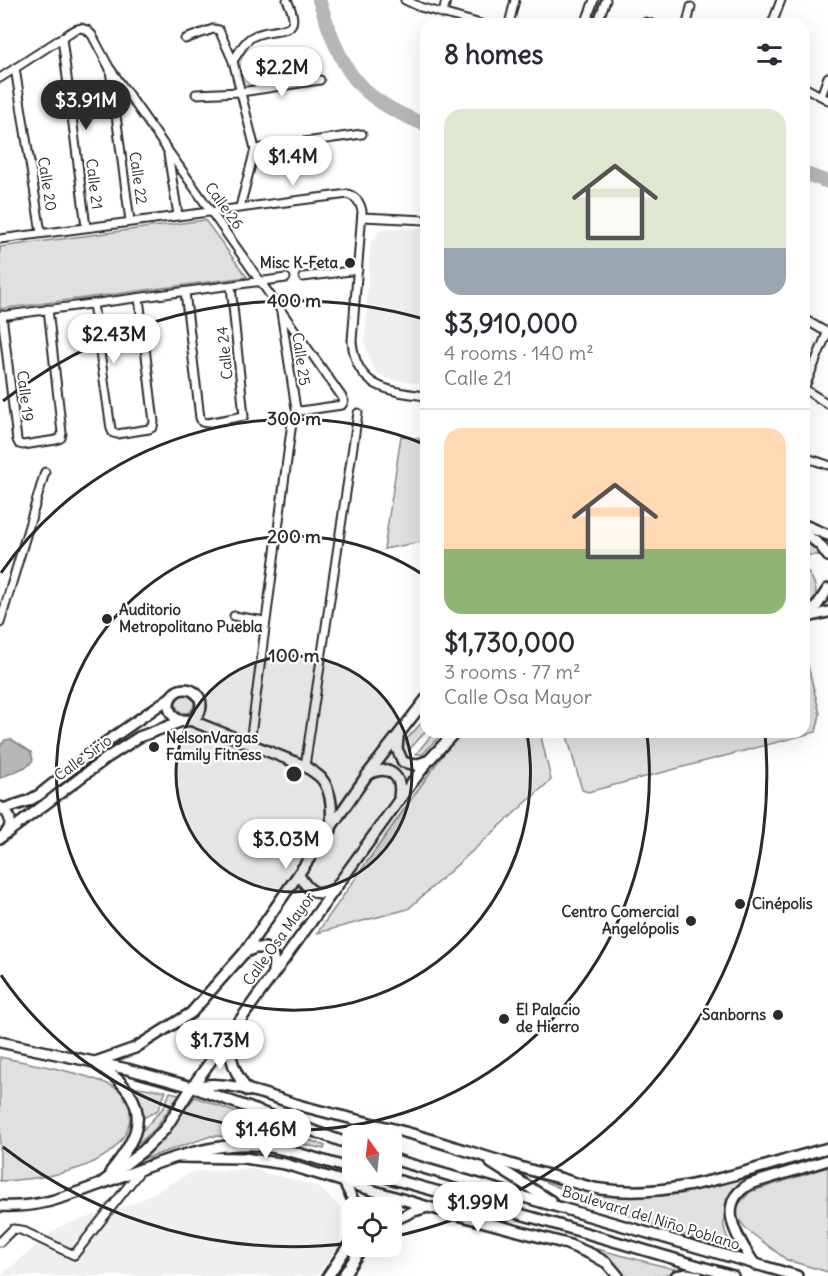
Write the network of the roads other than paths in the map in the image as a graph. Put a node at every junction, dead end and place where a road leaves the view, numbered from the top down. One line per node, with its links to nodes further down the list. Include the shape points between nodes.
1 (287, 0): 18 (street, via 293,12 291,26 254,35)
2 (405, 0): 9 (street)
3 (446, 0): 9 (street)
4 (515, 0): 11 (street)
5 (594, 0): 12 (street)
6 (606, 0): 13 (street)
7 (781, 0): 15 (street)
8 (691, 7): 14 (street)
9 (443, 14): 10 (street)
10 (458, 18)
11 (510, 18)
12 (587, 18)
13 (599, 18)
14 (688, 18)
15 (774, 18)
16 (62, 38): 19 (street, Calle 26, via 74,30 87,30); 20 (street); 37 (street, Calle 21)
17 (185, 39): 18 (street, via 219,30)
18 (233, 61): 25 (street)
19 (109, 67): 30 (street, Calle 26); 36 (street, Calle 22)
20 (15, 68): 22 (street); 38 (street, Calle 20)
21 (828, 77): 27 (street)
22 (0, 78)
23 (320, 80): 25 (street)
24 (810, 90): 27 (street)
25 (241, 92): 26 (street); 29 (street)
26 (196, 94)
27 (824, 98)
28 (362, 134): 29 (street)
29 (255, 149): 31 (street)
30 (168, 151): 32 (street, Calle 26); 33 (street)
31 (240, 207): 32 (street); 34 (street, via 348,194 360,203)
32 (211, 211): 33 (street); 43 (street, Calle 26)
33 (178, 215): 36 (street)
34 (362, 217): 35 (street); 40 (street)
35 (420, 220)
36 (130, 221): 37 (street)
37 (86, 227): 38 (street)
38 (41, 233): 39 (street)
39 (0, 238)
40 (358, 270): 41 (street); 55 (street, via 352,341 355,357 364,375 381,388)
41 (303, 277)
42 (286, 278): 43 (street)
43 (261, 282): 44 (street); 49 (street, Calle 26)
44 (231, 286): 45 (street); 45 (street, Calle 24, via 244,416 207,423 202,422)
45 (185, 292): 46 (street)
46 (139, 298): 47 (street); 47 (street, via 154,422 149,429 117,434 113,433)
47 (93, 304): 48 (street)
48 (48, 309): 50 (street); 50 (street, Calle 19, via 62,433 61,438 45,442 19,444)
49 (281, 312): 57 (street, Calle 25); 57 (street, Calle 26, via 344,401 338,406)
50 (1, 316)
51 (810, 322): 52 (street)
52 (828, 332): 53 (street)
53 (810, 375)
54 (810, 393): 56 (street)
55 (420, 395)
56 (828, 404)
57 (296, 409)
58 (358, 413): 83 (street)
59 (292, 422): 72 (street)
60 (810, 459): 61 (street)
61 (828, 465)
62 (45, 472): 73 (street)
63 (810, 528): 64 (main road)
64 (828, 535)
65 (810, 538): 66 (main road)
66 (828, 556)
67 (828, 589): 69 (main road)
68 (828, 612): 71 (main road)
69 (810, 613)
70 (234, 616): 72 (street)
71 (810, 616)
72 (265, 621): 79 (street)
73 (0, 623)
74 (171, 697): 76 (main road, via 171,712); 76 (main road, via 184,689 198,695 198,714); 80 (main road, Calle Sirio)
75 (420, 707): 77 (main road, Calle Osa Mayor)
76 (187, 720): 79 (main road); 81 (main road, Calle Sirio, via 140,737)
77 (400, 732): 82 (main road, via 396,749 401,760 415,765); 84 (main road, Calle Osa Mayor)
78 (449, 738): 82 (main road, Calle Osa Mayor)
79 (250, 744): 83 (main road)
80 (99, 747): 81 (main road); 86 (main road, Calle Sirio, via 39,795)
81 (108, 757): 88 (main road, Calle Sirio)
82 (429, 760): 85 (main road, Calle Osa Mayor)
83 (305, 766): 87 (main road, via 322,779 328,791)
84 (367, 775): 85 (main road, via 380,770 393,774 400,784); 87 (main road, Calle Osa Mayor)
85 (399, 800): 90 (main road, Calle Osa Mayor)
86 (2, 808): 88 (main road, via 10,818 10,826)
87 (331, 830): 89 (main road, Calle Osa Mayor)
88 (2, 837)
89 (299, 875): 90 (main road, via 314,892); 91 (main road, Calle Osa Mayor)
90 (334, 889): 92 (main road, Calle Osa Mayor)
91 (244, 953): 92 (main road, via 260,947 268,950 274,959); 95 (main road, Calle Osa Mayor, via 191,1013 135,1048)
92 (271, 976): 93 (main road, Calle Osa Mayor)
93 (229, 1036): 96 (main road, Calle Osa Mayor); 97 (main road, via 234,1069)
94 (0, 1042): 95 (main road)
95 (95, 1062): 96 (main road); 108 (main road, via 125,1086 137,1120 128,1150)
96 (192, 1087): 97 (main road, via 206,1083); 98 (main road); 108 (main road, Calle Osa Mayor, via 165,1129)
97 (248, 1091): 100 (main road)
98 (342, 1141)
99 (828, 1148): 100 (main road, via 701,1183 642,1191 601,1189)
100 (483, 1157): 112 (main road)
101 (179, 1158): 104 (main road, via 239,1144 267,1146); 105 (main road); 106 (main road, via 285,1164)
102 (828, 1160): 117 (main road, via 750,1184 735,1196 732,1224)
103 (402, 1162): 112 (main road, Boulevard del Niño Poblano)
104 (342, 1166)
105 (140, 1171): 108 (main road); 114 (street, via 74,1255 13,1228)
106 (342, 1181)
107 (402, 1182): 123 (main road)
108 (100, 1185): 110 (main road, via 47,1204)
109 (354, 1185): 111 (main road)
110 (0, 1206)
111 (428, 1207): 113 (main road); 120 (main road, via 567,1244 607,1263)
112 (560, 1207): 117 (main road, Boulevard del Niño Poblano)
113 (402, 1216)
114 (0, 1242)
115 (342, 1255): 118 (main road)
116 (356, 1257): 119 (main road)
117 (755, 1265): 124 (main road, Boulevard del Niño Poblano)
118 (328, 1276)
119 (343, 1276)
120 (618, 1276)
121 (676, 1276): 122 (main road)
122 (698, 1276)
123 (733, 1276)
124 (797, 1276)

